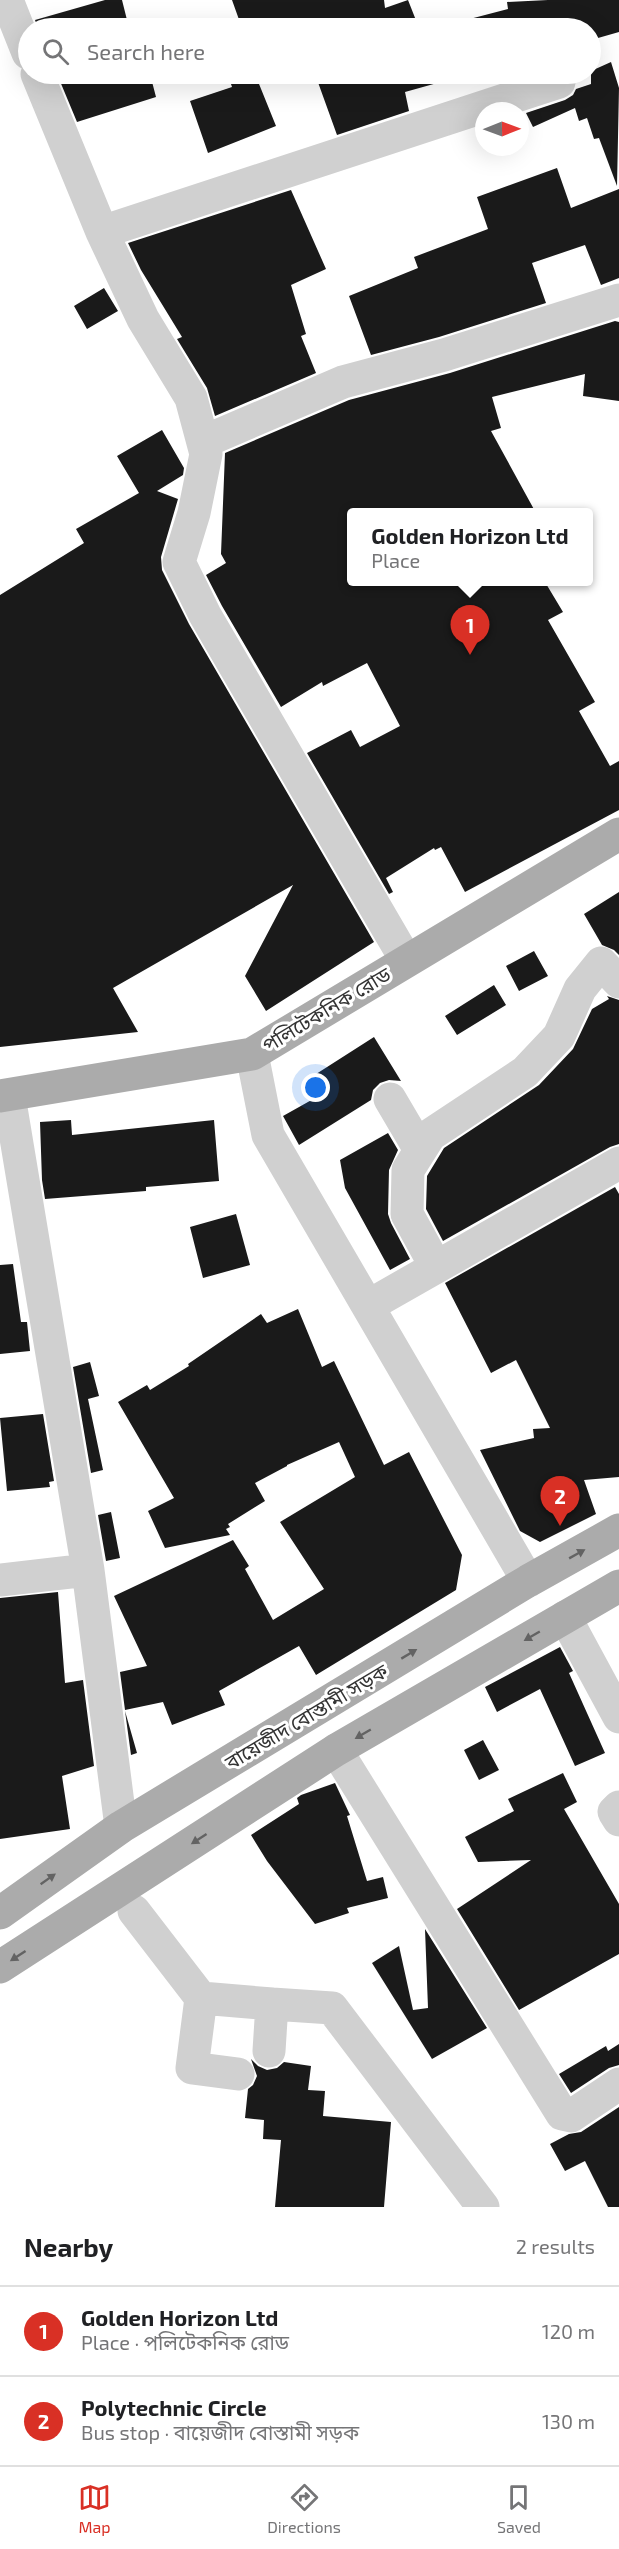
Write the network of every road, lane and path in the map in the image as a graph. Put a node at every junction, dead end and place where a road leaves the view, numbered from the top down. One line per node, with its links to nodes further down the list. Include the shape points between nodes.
1 (7, 0): 2 (street)
2 (18, 28)
3 (41, 84): 5 (street)
4 (553, 84): 5 (street)
5 (102, 232): 7 (street, via 143,319 191,398)
6 (619, 300): 7 (street, via 444,356 343,382)
7 (203, 442): 9 (street, via 206,454 179,562 205,615)
8 (619, 834): 9 (main road, পলিটেকনিক রোড)
9 (406, 960): 11 (main road, পলিটেকনিক রোড)
10 (619, 982): 14 (street, via 601,963 580,989 559,1036 525,1072 430,1134)
11 (252, 1054): 12 (main road, পলিটেকনিক রোড); 17 (street, via 268,1135)
12 (5, 1096): 19 (street)
13 (390, 1099): 14 (street)
14 (420, 1150): 16 (street, via 408,1170 407,1214)
15 (619, 1163): 16 (street)
16 (436, 1267): 17 (street)
17 (368, 1306): 21 (street)
18 (619, 1530): 21 (main road, বায়েজীদ বোস্তামী সড়ক, one-way to 18)
19 (88, 1570): 20 (street); 28 (street)
20 (0, 1580)
21 (528, 1581): 28 (main road, বায়েজীদ বোস্তামী সড়ক, one-way to 21)
22 (619, 1586): 23 (main road)
23 (565, 1617): 24 (street); 25 (main road, one-way to 25)
24 (619, 1717)
25 (336, 1750): 31 (main road, one-way to 31); 36 (street, via 562,2114 571,2116)
26 (619, 1806): 27 (street, via 614,1812)
27 (619, 1820)
28 (121, 1827): 30 (main road, বায়েজীদ বোস্তামী সড়ক, one-way to 28)
29 (134, 1911): 32 (street)
30 (0, 1913)
31 (0, 1967)
32 (201, 1998): 33 (street); 35 (street, via 192,2068)
33 (273, 2004): 34 (street); 37 (street, via 332,2008)
34 (269, 2051)
35 (238, 2074)
36 (619, 2084)
37 (483, 2207)

